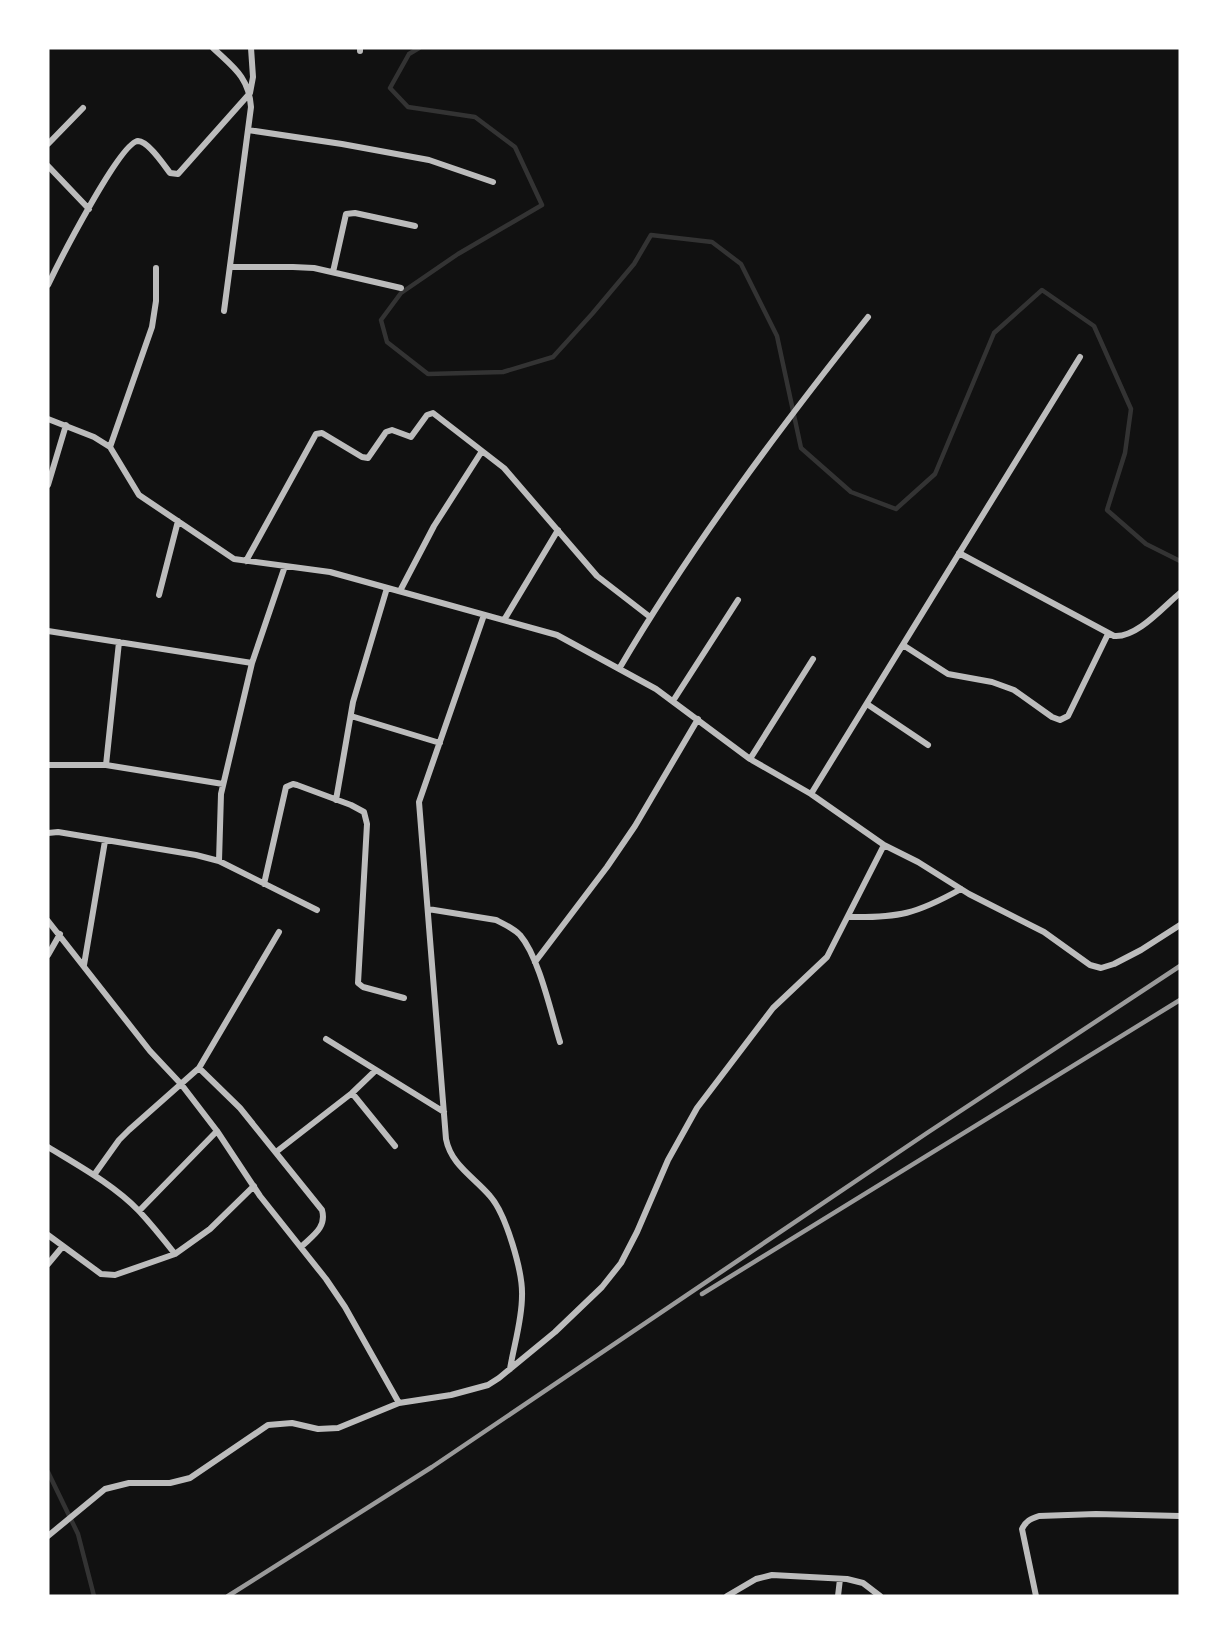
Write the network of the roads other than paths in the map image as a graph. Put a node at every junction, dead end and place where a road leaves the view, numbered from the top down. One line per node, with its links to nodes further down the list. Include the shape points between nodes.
1 (213, 48): 3 (street, via 242,77)
2 (251, 48): 3 (street)
3 (250, 93): 5 (street); 9 (street, via 178,174 170,173 147,145 134,143 119,159)
4 (83, 108): 6 (street)
5 (248, 130): 8 (street, via 429,160); 11 (street)
6 (48, 144)
7 (48, 165): 9 (street)
8 (493, 182)
9 (88, 209): 14 (street)
10 (414, 226): 13 (street, via 348,213 343,220)
11 (230, 267): 13 (street, via 293,267); 16 (street)
12 (156, 268): 21 (street, via 152,327)
13 (333, 272): 15 (street)
14 (48, 285)
15 (401, 288)
16 (224, 311)
17 (868, 317): 35 (street, via 778,431)
18 (1080, 357): 26 (street)
19 (48, 419): 20 (street)
20 (66, 425): 21 (street); 23 (street)
21 (110, 447): 24 (street, via 139,495)
22 (482, 451): 25 (street, via 510,474); 27 (street, via 433,413 411,437 392,430 386,432 368,458 319,432); 30 (street, via 434,526)
23 (48, 485)
24 (178, 521): 27 (street, via 234,559); 32 (street)
25 (558, 530): 35 (street, via 597,576); 36 (street)
26 (959, 553): 38 (street); 40 (street)
27 (246, 561): 28 (street)
28 (285, 566): 29 (street, via 330,572); 42 (street)
29 (387, 588): 30 (street); 46 (street)
30 (400, 591): 34 (street)
31 (1180, 593): 38 (street, via 1131,633)
32 (159, 595)
33 (738, 600): 44 (street)
34 (484, 615): 36 (street); 48 (street)
35 (650, 617): 43 (street)
36 (504, 620): 43 (street, via 557,635)
37 (48, 631): 39 (street)
38 (1108, 634): 40 (street, via 1068,716 1060,720 1014,690 948,674)
39 (119, 642): 42 (street); 52 (street)
40 (903, 645): 45 (street)
41 (813, 659): 50 (street)
42 (252, 663): 53 (street)
43 (619, 669): 44 (street)
44 (673, 701): 47 (street)
45 (867, 704): 49 (street); 54 (street)
46 (351, 716): 48 (street); 55 (street)
47 (698, 719): 50 (street); 70 (street, via 613,859)
48 (440, 743): 62 (street, via 419,802)
49 (928, 745)
50 (750, 759): 54 (street)
51 (48, 765): 52 (street)
52 (106, 765): 53 (street)
53 (223, 784): 59 (street)
54 (811, 794): 58 (street)
55 (336, 800): 60 (street, via 297,785 286,787); 72 (street, via 364,812 367,824 358,983)
56 (48, 833): 57 (street)
57 (105, 841): 59 (street); 71 (street)
58 (884, 845): 61 (street); 64 (street)
59 (219, 861): 60 (street)
60 (264, 884): 63 (street)
61 (961, 889): 64 (street, via 916,911); 66 (street, via 1044,932 1101,969)
62 (428, 909): 70 (street, via 496,920 522,938); 79 (street)
63 (317, 910)
64 (848, 917): 92 (street, via 827,957 773,1008 697,1108 668,1160 628,1250 611,1276 555,1332)
65 (48, 921): 68 (street)
66 (1180, 925)
67 (279, 932): 75 (street)
68 (60, 933): 69 (street); 71 (street)
69 (48, 955)
70 (535, 962): 74 (street)
71 (84, 965): 77 (street)
72 (404, 998)
73 (326, 1039): 76 (street)
74 (560, 1042)
75 (199, 1068): 77 (street); 83 (street, via 234,1101)
76 (376, 1070): 78 (street); 79 (street)
77 (180, 1084): 80 (street); 84 (street, via 124,1135)
78 (352, 1093): 81 (street); 83 (street)
79 (444, 1112): 92 (street, via 449,1152 495,1201 520,1278 522,1303)
80 (217, 1131): 85 (street); 86 (street)
81 (395, 1146)
82 (48, 1147): 84 (street)
83 (276, 1152): 89 (street, via 323,1214 321,1228)
84 (94, 1175): 86 (street)
85 (254, 1186): 89 (street); 90 (street, via 210,1229)
86 (139, 1211): 90 (street)
87 (48, 1235): 88 (street)
88 (63, 1246): 90 (street, via 108,1276); 91 (street)
89 (301, 1247): 93 (street, via 345,1307)
90 (176, 1254)
91 (48, 1264)
92 (510, 1369): 93 (street, via 488,1385 471,1391)
93 (399, 1403): 95 (street, via 338,1428 318,1429 280,1422 268,1425 190,1478 170,1483 129,1483 105,1490)
94 (1180, 1516): 100 (street, via 1096,1514 1031,1518 1022,1529)
95 (48, 1536)
96 (840, 1579): 97 (street, via 772,1575 756,1579); 98 (street); 99 (street, via 863,1583)
97 (727, 1596)
98 (838, 1596)
99 (880, 1596)
100 (1036, 1596)

